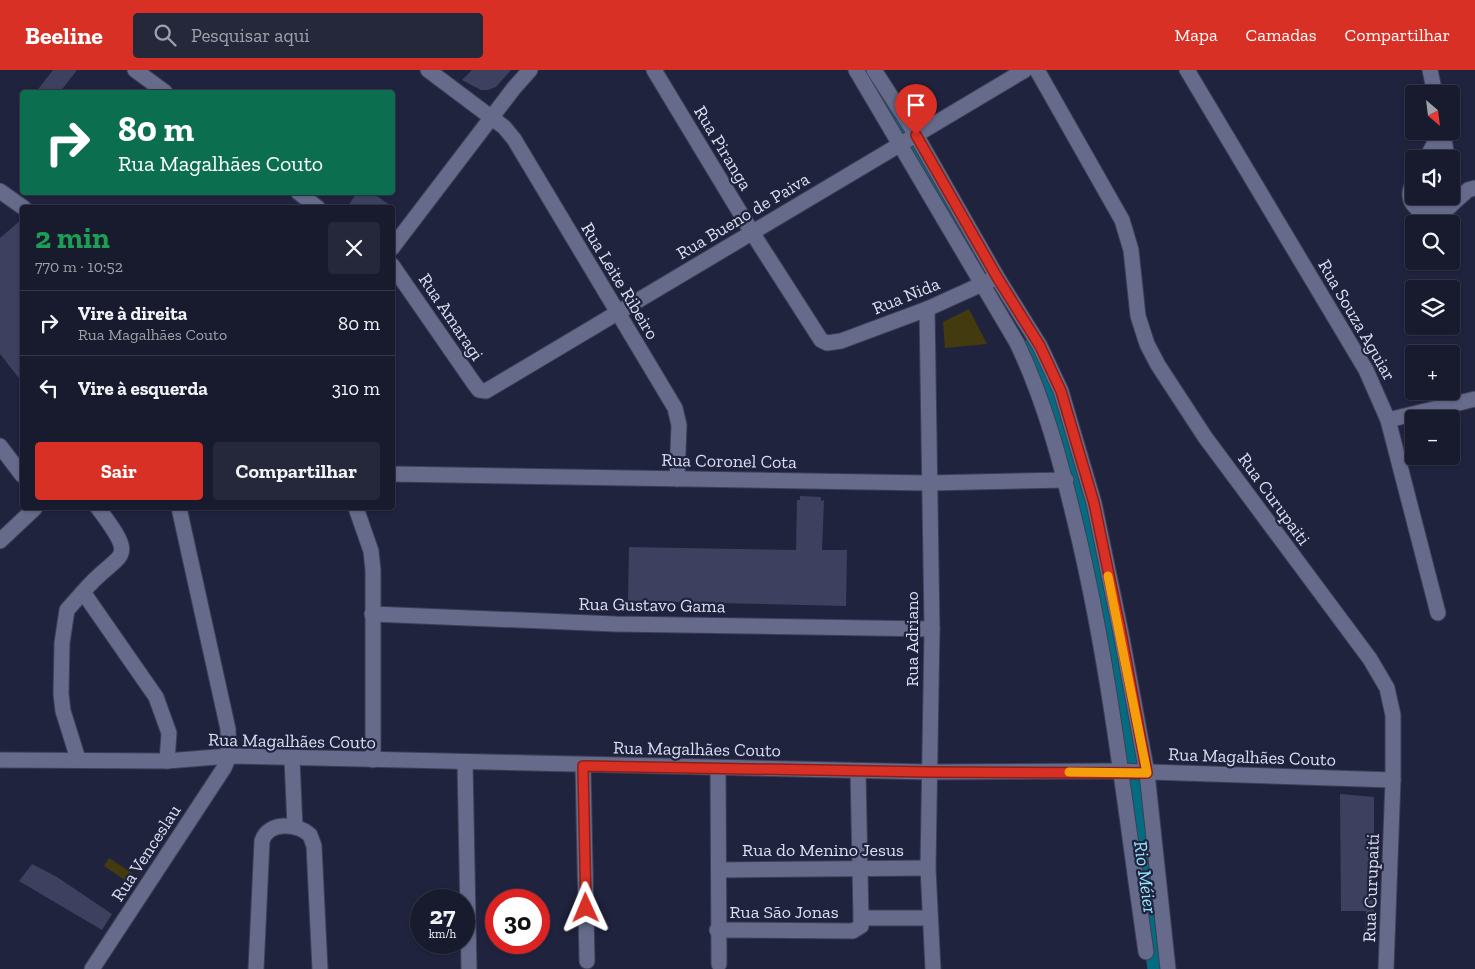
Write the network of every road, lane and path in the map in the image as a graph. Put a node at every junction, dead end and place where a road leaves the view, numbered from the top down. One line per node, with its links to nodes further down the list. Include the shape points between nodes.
1 (135, 70): 12 (street)
2 (428, 70): 13 (street, Rua Leite Ribeiro)
3 (530, 70): 13 (street)
4 (654, 70): 23 (street, Rua Piranga)
5 (856, 70): 14 (street)
6 (874, 70): 14 (street)
7 (1025, 70): 14 (street, Rua Bueno de Paiva)
8 (1037, 70): 60 (street, Rua Curupaiti, via 1128,235 1138,316 1158,365 1205,437 1370,659 1387,688 1392,715)
9 (1187, 70): 32 (street, Rua Souza Aguiar, via 1366,370)
10 (1430, 70): 11 (street)
11 (1433, 85)
12 (162, 90)
13 (491, 118): 24 (street); 28 (street, Rua Leite Ribeiro, via 514,139)
14 (907, 139): 23 (street, Rua Bueno de Paiva); 26 (street)
15 (1460, 184): 16 (street)
16 (1472, 189): 22 (street)
17 (0, 191): 19 (street)
18 (302, 195): 20 (street)
19 (20, 205)
20 (314, 205)
21 (1415, 205): 22 (street, via 1430,214)
22 (1449, 207)
23 (753, 234): 28 (street, Rua Bueno de Paiva); 29 (street, Rua Piranga, via 817,336)
24 (395, 244)
25 (395, 269): 30 (street, Rua Amaragi)
26 (990, 280): 27 (street, Rua Nida); 37 (street, via 1037,388); 59 (street, via 1052,370 1076,439 1094,503 1121,633)
27 (927, 309): 29 (street, Rua Nida); 38 (street, Rua Adriano)
28 (616, 313): 30 (street, Rua Bueno de Paiva, via 486,391); 36 (street, Rua Leite Ribeiro, via 679,418)
29 (827, 344)
30 (480, 390)
31 (1475, 399): 32 (street)
32 (1388, 420): 45 (street, Rua Souza Aguiar)
33 (0, 446): 34 (street)
34 (20, 472)
35 (395, 474): 36 (street, Rua Coronel Cota)
36 (677, 479): 38 (street, Rua Coronel Cota)
37 (1066, 480): 38 (street, Rua Coronel Cota); 59 (street)
38 (928, 483): 47 (street, Rua Adriano)
39 (33, 510): 43 (street)
40 (99, 510): 44 (street, via 121,540 123,550 121,557)
41 (179, 510): 48 (street, via 228,730)
42 (357, 510): 46 (street, via 371,551)
43 (0, 541)
44 (83, 592): 49 (street, via 67,610 62,643 63,711); 53 (street, via 156,698 169,733)
45 (1438, 613)
46 (372, 614): 47 (street, Rua Gustavo Gama, via 596,623); 52 (street)
47 (932, 628): 58 (street, Rua Adriano)
48 (229, 756): 50 (street, Rua Magalhães Couto); 53 (street, Rua Magalhães Couto); 71 (street, Rua Venceslau)
49 (78, 759): 51 (street, Rua Magalhães Couto); 53 (street, Rua Magalhães Couto)
50 (292, 759): 52 (street, Rua Magalhães Couto); 61 (street)
51 (0, 760)
52 (373, 760): 54 (street, Rua Magalhães Couto)
53 (167, 761)
54 (465, 763): 55 (street, Rua Magalhães Couto); 74 (street)
55 (583, 766): 56 (street, Rua Magalhães Couto); 69 (street)
56 (718, 768): 57 (street, Rua Magalhães Couto); 64 (street)
57 (858, 771): 58 (street, Rua Magalhães Couto); 62 (street)
58 (929, 772): 59 (street, Rua Magalhães Couto); 63 (street, Rua Adriano)
59 (1133, 772): 60 (street, Rua Magalhães Couto); 68 (street); 76 (street)
60 (1393, 780): 77 (street, Rua Curupaiti)
61 (295, 827): 72 (street, via 274,827 267,830 262,841); 73 (street, via 310,834 314,846)
62 (860, 868): 63 (street, Rua do Menino Jesus); 64 (street, Rua do Menino Jesus); 65 (street)
63 (928, 868): 66 (street, Rua Adriano)
64 (719, 870): 67 (street)
65 (861, 918): 66 (street, Rua São Jonas); 67 (street, Rua São Jonas, via 861,926 854,931)
66 (930, 918): 75 (street, Rua Adriano)
67 (717, 930): 70 (street)
68 (1146, 952)
69 (587, 961)
70 (719, 964)
71 (92, 969)
72 (256, 969)
73 (320, 969)
74 (470, 969)
75 (933, 969)
76 (1168, 969)
77 (1386, 969)

